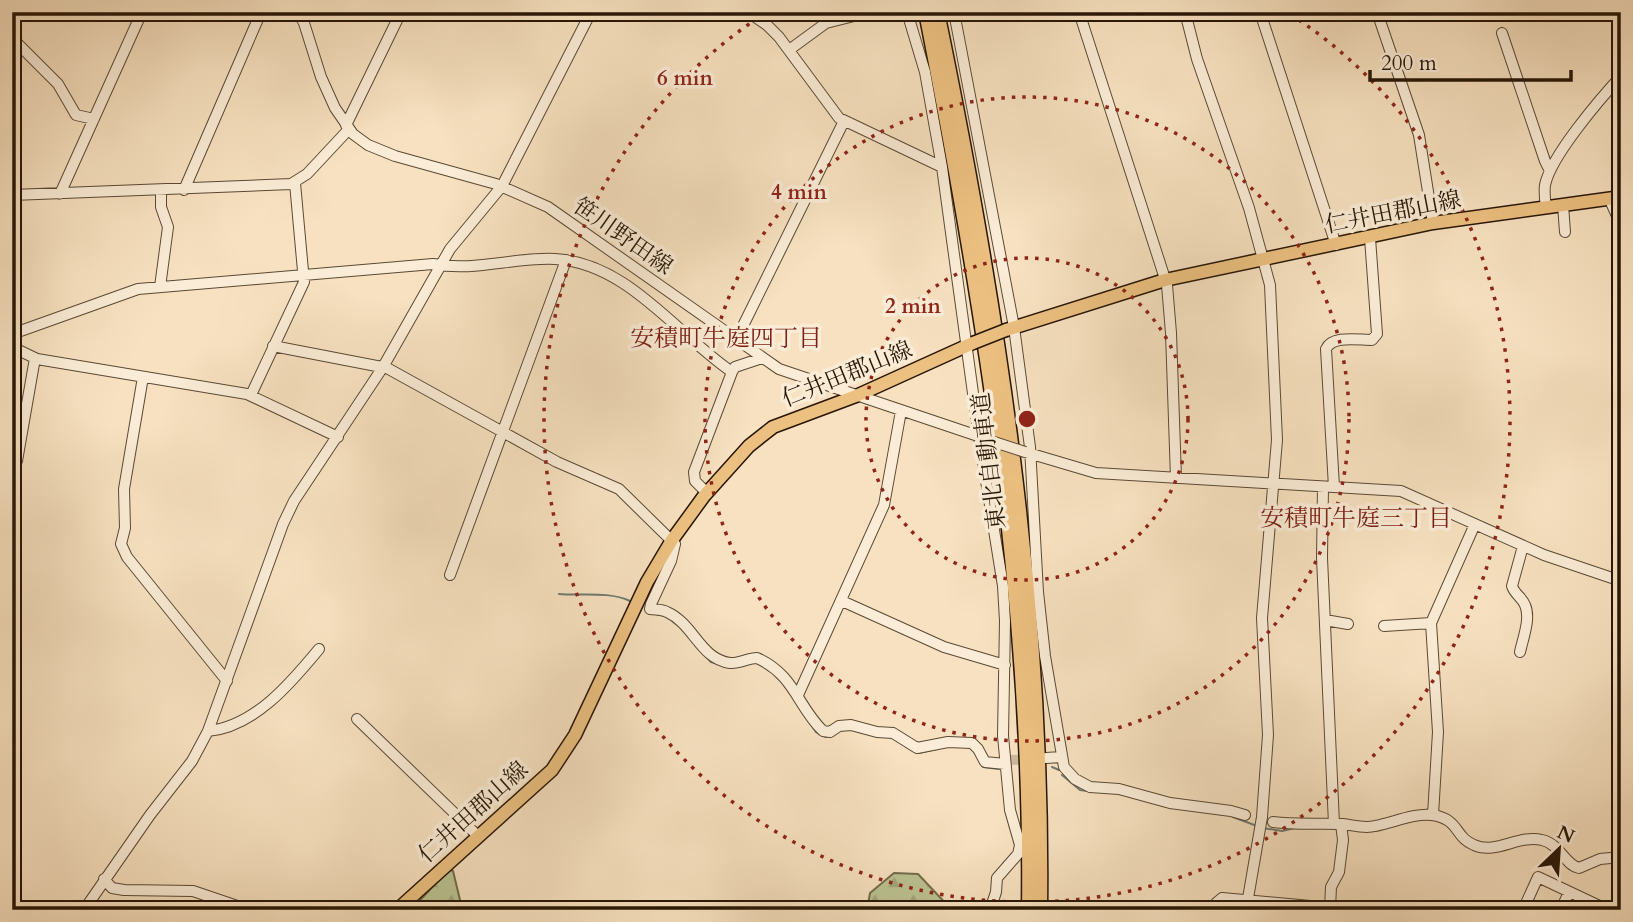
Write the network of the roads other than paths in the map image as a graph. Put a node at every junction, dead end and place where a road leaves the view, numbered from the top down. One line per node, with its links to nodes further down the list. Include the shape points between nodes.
1 (142, 12): 20 (street)
2 (261, 12): 28 (street)
3 (298, 12): 22 (street, 笹川野田線, via 321,77)
4 (401, 12): 22 (street)
5 (591, 12): 26 (street)
6 (870, 12): 18 (street, via 826,23)
7 (907, 12): 23 (street, via 925,72)
8 (926, 12): 102 (highway, 東北自動車道, via 971,254 1004,491 1025,730)
9 (937, 12): 103 (highway, 東北自動車道, via 982,248 1016,491 1039,769)
10 (954, 12): 45 (street)
11 (1079, 12): 43 (street)
12 (1185, 12): 39 (street)
13 (1261, 12): 38 (street)
14 (1377, 12): 34 (street, via 1419,135)
15 (755, 14): 18 (street)
16 (1502, 33): 24 (street)
17 (12, 38): 20 (street, via 58,85 76,115)
18 (789, 50): 21 (street)
19 (1621, 76): 24 (street, via 1582,122)
20 (93, 120): 29 (street)
21 (844, 121): 23 (street); 47 (street)
22 (347, 127): 25 (street); 26 (street, 笹川野田線, via 381,152)
23 (942, 167): 48 (street)
24 (1550, 171): 33 (street)
25 (295, 183): 28 (street); 42 (street)
26 (502, 186): 41 (street); 47 (street, 笹川野田線, via 548,206)
27 (161, 190): 28 (street); 29 (street); 44 (street, via 161,207 169,227)
28 (184, 190)
29 (60, 194): 30 (street)
30 (12, 195)
31 (1615, 197): 32 (main road, 仁井田郡山線); 35 (street)
32 (1563, 205): 33 (main road, 仁井田郡山線); 36 (street)
33 (1546, 207): 34 (main road, 仁井田郡山線)
34 (1433, 223): 37 (main road, 仁井田郡山線)
35 (1621, 225)
36 (1565, 232)
37 (1370, 238): 38 (main road, 仁井田郡山線); 66 (street, via 1377,334 1372,340 1333,340 1326,349)
38 (1336, 245): 39 (main road, 仁井田郡山線)
39 (1264, 258): 43 (main road, 仁井田郡山線); 65 (street, via 1277,398)
40 (566, 260): 41 (street); 54 (street, via 620,280); 59 (street)
41 (440, 266): 42 (street); 53 (street)
42 (304, 277): 44 (street); 49 (street, via 298,299)
43 (1165, 279): 45 (main road, 仁井田郡山線); 64 (street)
44 (160, 287): 46 (street, via 134,290)
45 (1010, 328): 48 (main road, 仁井田郡山線, bridge); 62 (street)
46 (12, 334)
47 (736, 341): 52 (street, 笹川野田線)
48 (970, 344): 57 (main road, 仁井田郡山線); 61 (street)
49 (273, 346): 53 (street); 56 (street)
50 (12, 347): 51 (street)
51 (35, 358): 55 (street); 63 (street)
52 (762, 358): 54 (street); 57 (street, 笹川野田線, via 779,369)
53 (383, 367): 59 (street); 60 (street)
54 (732, 372): 67 (street, via 694,472 695,481)
55 (143, 377): 56 (street); 81 (street, via 124,489 122,547)
56 (251, 395): 60 (street)
57 (856, 396): 58 (street, 笹川野田線); 67 (main road, 仁井田郡山線, via 766,432)
58 (901, 411): 61 (street, 笹川野田線); 73 (street, via 884,505)
59 (503, 430): 69 (street, via 557,462 619,489); 71 (street)
60 (338, 437): 81 (street, via 283,524)
61 (982, 438): 62 (street, 笹川野田線, bridge); 80 (street, via 1003,586)
62 (1027, 452): 64 (street, 笹川野田線, via 1096,474); 85 (street, via 1045,656)
63 (17, 461)
64 (1176, 478): 65 (street, 笹川野田線)
65 (1275, 484): 66 (street, 笹川野田線); 96 (street, via 1262,618 1266,781)
66 (1328, 487): 68 (street, 笹川野田線, via 1401,491); 74 (street)
67 (707, 493): 69 (main road, 仁井田郡山線)
68 (1475, 524): 70 (street, 笹川野田線); 75 (street)
69 (672, 540): 82 (street, via 674,552 650,609 671,614 713,657 731,663 761,659 780,672); 92 (main road, 仁井田郡山線, via 647,582 570,744 552,770)
70 (1523, 546): 72 (street, 笹川野田線); 79 (street, via 1513,586 1527,610)
71 (450, 575)
72 (1621, 581)
73 (842, 601): 80 (street, via 944,648); 82 (street)
74 (1325, 620): 76 (street); 91 (street)
75 (1431, 623): 77 (street); 89 (street, via 1438,732)
76 (1348, 624)
77 (1384, 626)
78 (319, 649): 84 (street, via 285,687 239,724)
79 (1520, 652)
80 (1004, 665): 87 (street)
81 (227, 681): 84 (street)
82 (798, 695): 87 (street, via 824,732 851,725 893,733 918,748 972,743 985,762)
83 (357, 719): 92 (street)
84 (208, 732): 94 (street, via 192,761)
85 (1062, 757): 86 (street); 88 (street, via 1069,774 1090,787)
86 (1046, 758)
87 (1007, 761): 101 (street, via 1010,810 1020,845 1018,854 997,878)
88 (1245, 815)
89 (1433, 815): 91 (street, via 1372,827); 93 (street, via 1452,822 1478,847 1542,840 1579,868)
90 (1273, 822): 91 (street)
91 (1338, 824): 97 (street, via 1343,839)
92 (478, 836): 100 (main road, 仁井田郡山線)
93 (1621, 857)
94 (104, 879): 98 (street); 99 (street, via 113,888 193,891)
95 (1569, 892): 108 (street, via 1538,877); 109 (street); 110 (street)
96 (1247, 905): 97 (street); 106 (street, via 1222,898)
97 (1330, 908): 107 (street)
98 (84, 910)
99 (249, 910)
100 (397, 910)
101 (990, 910)
102 (1029, 910)
103 (1040, 910)
104 (1101, 910): 105 (street)
105 (1114, 910)
106 (1215, 910)
107 (1354, 910)
108 (1523, 910)
109 (1561, 910)
110 (1608, 910)

